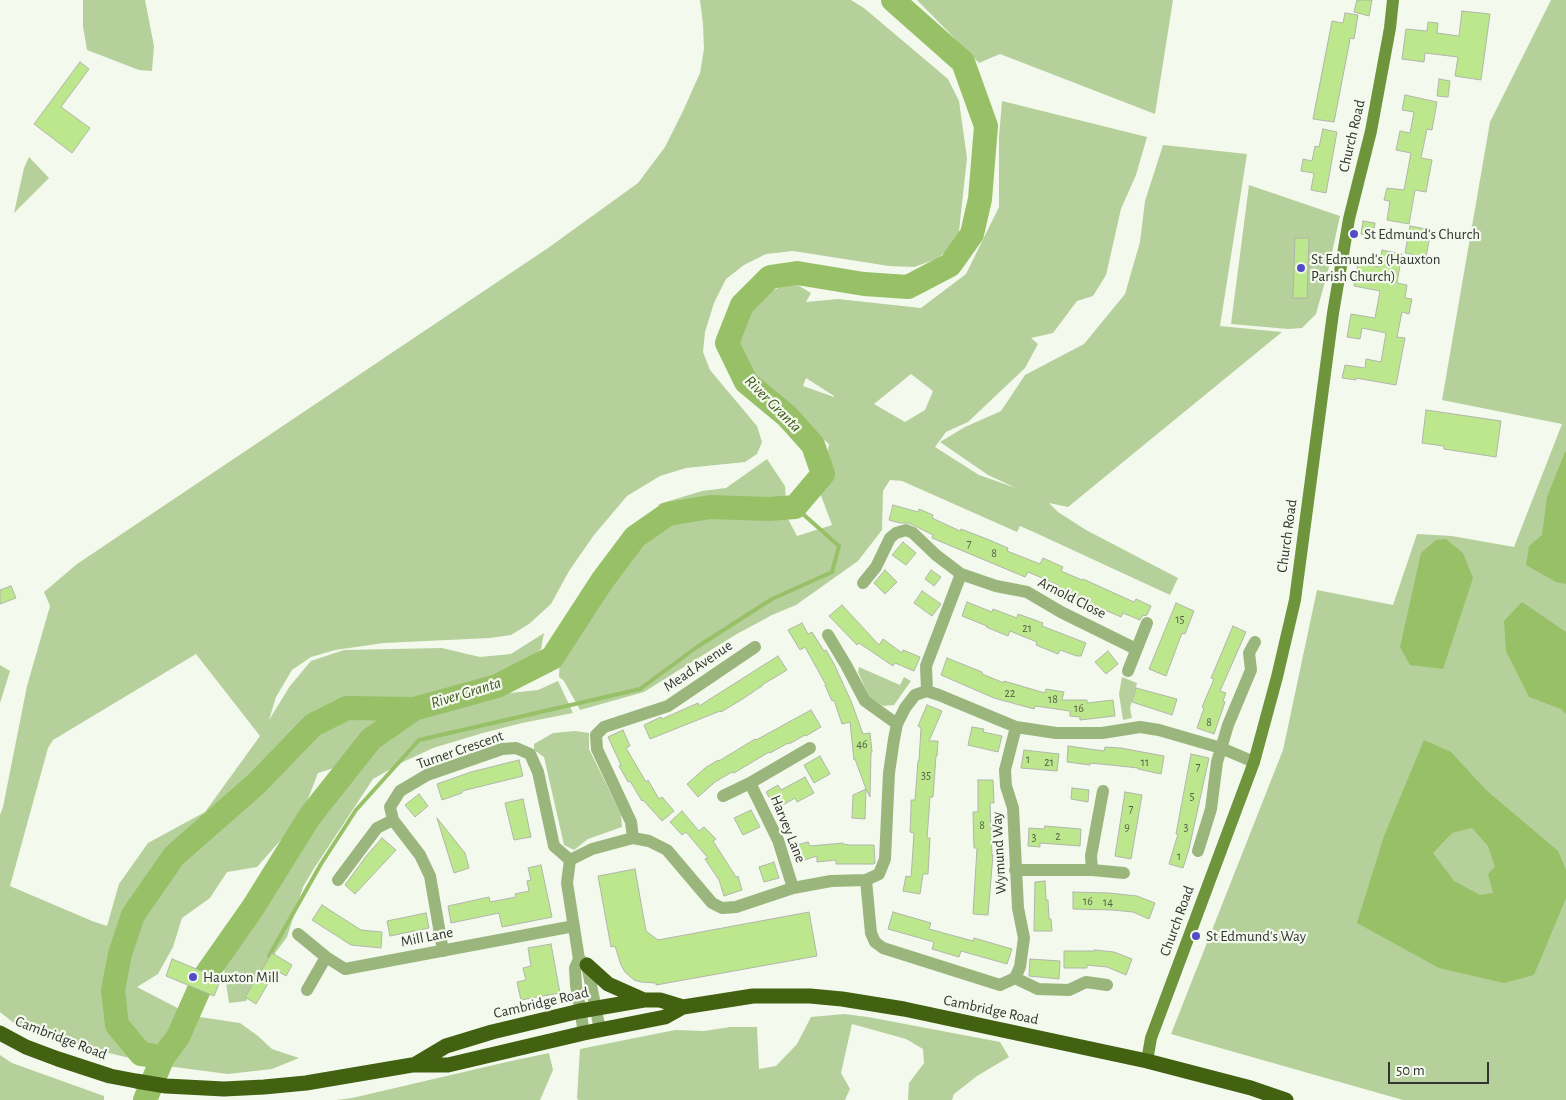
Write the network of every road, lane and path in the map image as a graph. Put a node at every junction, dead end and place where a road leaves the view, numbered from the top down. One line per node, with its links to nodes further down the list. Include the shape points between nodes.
1 (1393, 0): 15 (street, Church Road, via 1371,132 1349,218 1333,313 1294,600)
2 (961, 574): 3 (street, Arnold Close, via 906,530 890,538 876,567); 8 (street, Arnold Close, via 1027,592); 10 (street, via 926,666)
3 (863, 583)
4 (1147, 623): 8 (street)
5 (828, 635): 11 (street, via 865,701)
6 (1255, 642): 14 (street, via 1249,652 1251,670)
7 (754, 647): 20 (street, Mead Avenue, via 668,706 604,727 596,735 597,749 631,822)
8 (1136, 648): 9 (street)
9 (1128, 671)
10 (927, 691): 11 (street, via 915,695); 12 (street)
11 (898, 724): 27 (street, via 889,773 885,859 880,874)
12 (1016, 727): 14 (street, via 1056,733 1102,733 1140,727); 23 (street, Wymund Way, via 1005,770 1016,830)
13 (810, 748): 16 (street, Harvey Lane)
14 (1221, 748): 15 (street); 21 (street, via 1211,809)
15 (1254, 762): 44 (street, Church Road, via 1155,1029)
16 (750, 783): 18 (street, Harvey Lane); 28 (street, Harvey Lane, via 778,840)
17 (1102, 791): 24 (street)
18 (723, 796)
19 (393, 820): 22 (street, Turner Crescent, via 390,806 400,791 427,775 502,749 516,748 530,754 538,772 554,846); 26 (street, via 377,828); 31 (street, via 420,855 430,876)
20 (632, 838): 22 (street, via 592,849); 28 (street, via 650,841 667,850 712,903 722,908 736,907)
21 (1198, 851)
22 (570, 860): 29 (street, via 567,883)
23 (1015, 870): 24 (street); 34 (street, Wymund Way, via 1024,938)
24 (1092, 870): 25 (street)
25 (1124, 873)
26 (338, 880)
27 (866, 880): 28 (street, via 831,881); 34 (street, via 871,933 882,948 1000,985)
28 (793, 888)
29 (574, 926): 31 (street, Mill Lane); 33 (street)
30 (298, 934): 32 (street, Mill Lane)
31 (443, 951): 32 (street, Mill Lane, via 345,969)
32 (326, 957): 36 (street)
33 (583, 962): 37 (highway, via 608,984); 39 (street); 40 (street, via 575,968)
34 (1015, 978): 35 (street, via 1038,989 1069,990 1086,982)
35 (1107, 984)
36 (306, 990)
37 (644, 1000): 38 (highway, Cambridge Road, via 660,1000); 39 (highway, Cambridge Road)
38 (683, 1007): 41 (highway, Cambridge Road, via 665,1017); 44 (highway, Cambridge Road, via 753,996 842,999 904,1009)
39 (596, 1008): 40 (highway, Cambridge Road); 41 (street)
40 (580, 1011): 43 (street); 45 (highway, Cambridge Road, via 446,1046)
41 (600, 1030): 43 (highway, Cambridge Road)
42 (0, 1033): 45 (highway, Cambridge Road, via 26,1047 110,1076 166,1086 264,1088)
43 (584, 1033): 45 (highway, Cambridge Road, via 448,1065)
44 (1147, 1061): 46 (highway, Cambridge Road)
45 (412, 1065)
46 (1286, 1100)

